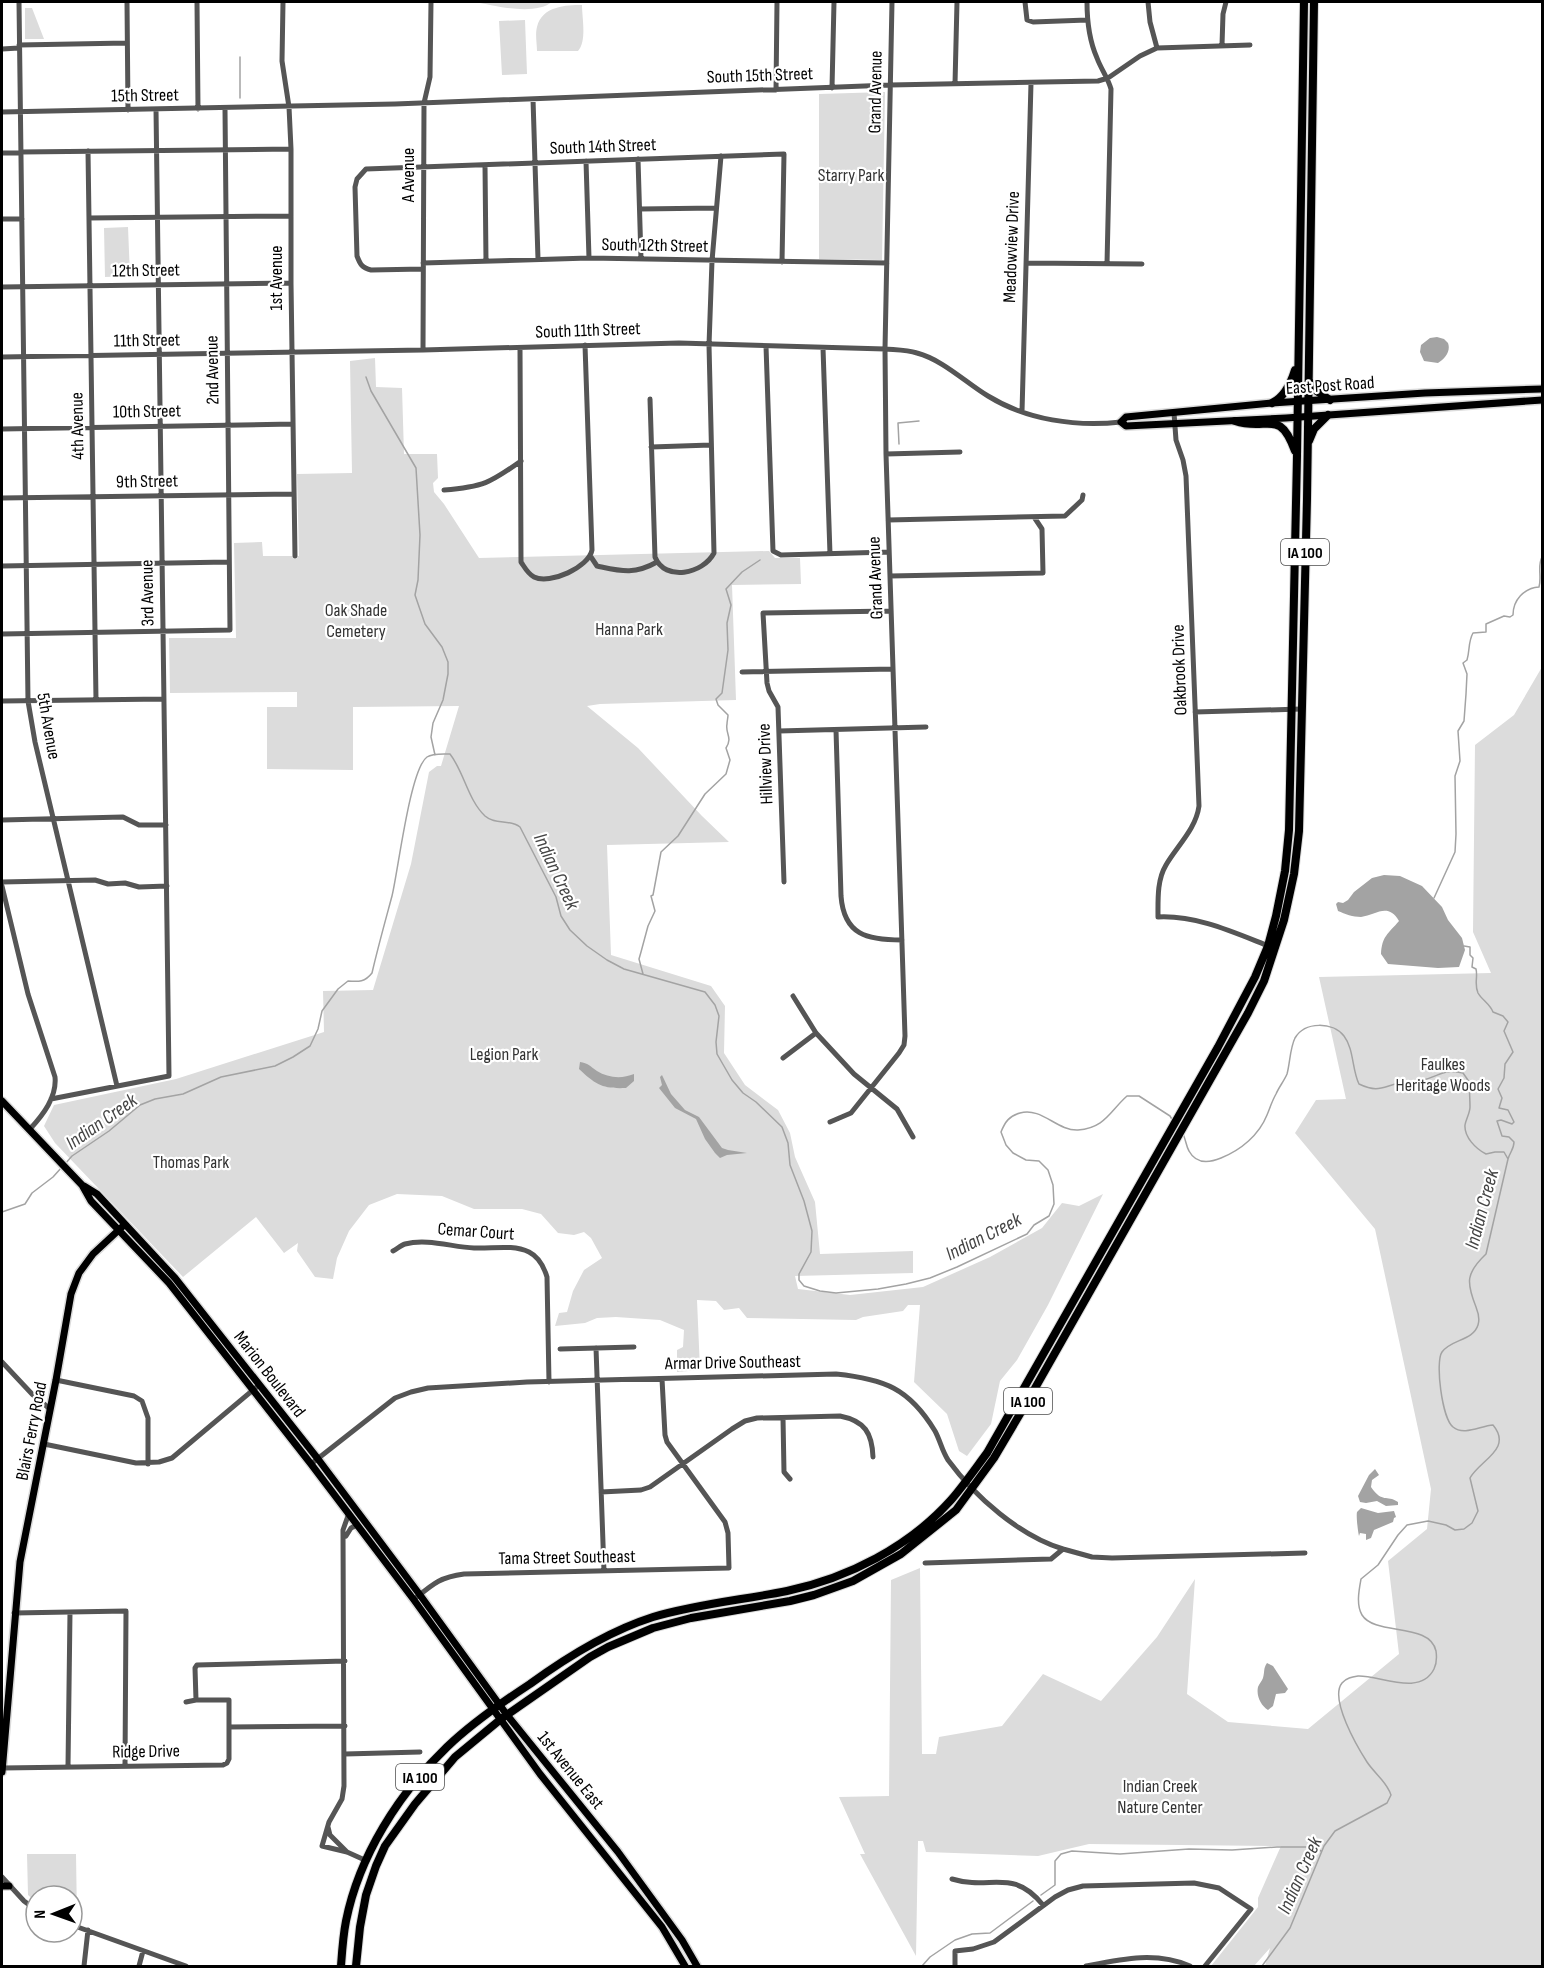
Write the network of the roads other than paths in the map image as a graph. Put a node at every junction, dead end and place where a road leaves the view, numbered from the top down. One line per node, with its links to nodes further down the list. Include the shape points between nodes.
1 (19, 2): 20 (street, 5th Avenue)
2 (126, 2): 17 (street)
3 (197, 2): 32 (street)
4 (283, 2): 31 (street, 1st Avenue, via 282,61)
5 (431, 2): 30 (street, A Avenue, via 430,77)
6 (777, 2): 28 (street)
7 (834, 2): 27 (street)
8 (892, 2): 26 (street, Grand Avenue)
9 (957, 2): 25 (street)
10 (1024, 2): 16 (street, via 1027,20 1033,22)
11 (1087, 2): 16 (street)
12 (1148, 2): 21 (street)
13 (1226, 2): 18 (street)
14 (1304, 2): 88 (highway, IA 100)
15 (1314, 2): 89 (highway, IA 100)
16 (1087, 20): 23 (street, via 1098,60)
17 (127, 44): 20 (street); 34 (street)
18 (1222, 45): 19 (street, South 15th Street); 21 (street, South 15th Street)
19 (1250, 45)
20 (19, 47): 22 (street); 36 (street, 5th Avenue)
21 (1157, 48): 23 (street, South 15th Street)
22 (2, 49)
23 (1108, 78): 24 (street, South 15th Street); 66 (street, via 1111,89)
24 (1030, 82): 25 (street, South 15th Street); 64 (street, Meadowview Drive)
25 (956, 84): 26 (street, South 15th Street)
26 (890, 86): 27 (street, South 15th Street); 65 (street, Grand Avenue)
27 (832, 88): 28 (street, South 15th Street)
28 (776, 90): 29 (street, South 15th Street)
29 (533, 99): 30 (street, South 15th Street); 47 (street)
30 (424, 103): 31 (street, South 15th Street); 49 (street, A Avenue)
31 (289, 107): 33 (street, 15th Street); 38 (street, 1st Avenue)
32 (198, 109): 33 (street, 15th Street); 35 (street, 15th Street)
33 (225, 109): 39 (street, 2nd Avenue)
34 (128, 110): 35 (street, 15th Street); 36 (street, 15th Street)
35 (156, 110): 41 (street, 3rd Avenue)
36 (20, 111): 37 (street, 15th Street); 43 (street, 5th Avenue)
37 (2, 112)
38 (291, 148): 39 (street); 52 (street, 1st Avenue)
39 (225, 150): 41 (street); 54 (street, 2nd Avenue)
40 (88, 151): 41 (street); 43 (street); 55 (street, 4th Avenue)
41 (156, 151): 53 (street, 3rd Avenue)
42 (2, 153): 43 (street)
43 (21, 153): 57 (street, 5th Avenue)
44 (721, 156): 45 (street, South 14th Street); 50 (street); 63 (street, South 14th Street, via 784,154)
45 (638, 159): 46 (street, South 14th Street); 51 (street)
46 (586, 161): 47 (street, South 14th Street); 58 (street)
47 (536, 163): 48 (street, South 14th Street); 59 (street)
48 (485, 165): 49 (street, South 14th Street); 61 (street)
49 (423, 167): 68 (street, A Avenue); 68 (street, South 14th Street, via 366,169 355,187 359,264 370,270)
50 (716, 208): 51 (street); 62 (street)
51 (640, 209): 60 (street)
52 (291, 216): 54 (street); 69 (street, 1st Avenue)
53 (157, 217): 54 (street); 55 (street); 71 (street, 3rd Avenue)
54 (225, 217): 70 (street, 2nd Avenue)
55 (89, 218): 72 (street, 4th Avenue)
56 (2, 219): 57 (street)
57 (22, 219): 74 (street, 5th Avenue)
58 (589, 258): 59 (street, South 12th Street); 60 (street, South 12th Street)
59 (537, 259): 61 (street, South 12th Street)
60 (641, 259): 62 (street, South 12th Street)
61 (486, 261): 68 (street, South 12th Street)
62 (712, 261): 63 (street, South 12th Street); 76 (street)
63 (782, 262): 65 (street, South 12th Street)
64 (1026, 262): 66 (street); 97 (street, Meadowview Drive)
65 (887, 263): 80 (street, Grand Avenue)
66 (1107, 264): 67 (street)
67 (1142, 264)
68 (423, 266): 81 (street, A Avenue)
69 (291, 283): 70 (street, 12th Street); 82 (street, 1st Avenue)
70 (226, 284): 71 (street, 12th Street); 83 (street, 2nd Avenue)
71 (157, 285): 72 (street, 12th Street); 84 (street, 3rd Avenue)
72 (90, 286): 74 (street, 12th Street); 86 (street, 4th Avenue)
73 (2, 287): 74 (street, 12th Street)
74 (23, 287): 85 (street, 5th Avenue)
75 (585, 345): 76 (street, South 11th Street); 78 (street, South 11th Street); 131 (street)
76 (709, 345): 77 (street, South 11th Street); 111 (street)
77 (766, 346): 79 (street, South 11th Street); 129 (street, via 773,547 781,555)
78 (520, 348): 81 (street, South 11th Street); 117 (street)
79 (823, 348): 80 (street, South 11th Street); 129 (street)
80 (885, 349): 97 (street, East Post Road, via 916,352 930,358 989,397); 115 (street, Grand Avenue)
81 (423, 350): 82 (street, South 11th Street)
82 (292, 352): 83 (street, 11th Street); 104 (street, 1st Avenue)
83 (227, 353): 84 (street, 11th Street); 106 (street, 2nd Avenue)
84 (159, 354): 86 (street, 11th Street); 107 (street, 3rd Avenue)
85 (23, 356): 86 (street, 11th Street); 87 (street, 11th Street); 109 (street, 5th Avenue)
86 (91, 356): 108 (street, 4th Avenue)
87 (2, 357)
88 (1298, 363): 94 (highway, IA 100); 96 (highway, via 1288,387)
89 (1309, 378): 92 (highway, via 1315,390); 95 (highway, IA 100)
90 (1542, 389): 92 (main road, East Post Road)
91 (650, 399): 113 (street)
92 (1330, 400): 95 (main road, East Post Road)
93 (1542, 400): 99 (main road, East Post Road)
94 (1298, 402): 95 (main road, East Post Road); 96 (main road, East Post Road); 101 (highway, IA 100)
95 (1308, 402): 100 (highway, IA 100)
96 (1272, 403): 98 (main road, East Post Road)
97 (1022, 412): 103 (street, East Post Road, via 1069,422)
98 (1174, 413): 103 (main road, East Post Road, via 1126,417); 105 (street, Oakbrook Drive)
99 (1328, 415): 100 (main road, East Post Road); 112 (highway, via 1314,429)
100 (1308, 416): 101 (main road, East Post Road); 112 (highway, IA 100)
101 (1298, 417): 102 (main road, East Post Road); 116 (highway, IA 100)
102 (1235, 421): 105 (main road, East Post Road); 116 (highway, via 1279,425 1286,429)
103 (1121, 422): 105 (main road, East Post Road, via 1126,426)
104 (293, 424): 106 (street, 10th Street); 120 (street, 1st Avenue)
105 (1174, 424): 153 (street, Oakbrook Drive, via 1186,476)
106 (227, 425): 107 (street, 10th Street); 119 (street, 2nd Avenue)
107 (160, 426): 108 (street, 10th Street); 121 (street, 3rd Avenue)
108 (92, 427): 109 (street, 10th Street); 123 (street, 4th Avenue)
109 (25, 428): 110 (street, 10th Street); 125 (street, 5th Avenue)
110 (2, 429)
111 (711, 445): 113 (street); 133 (street, via 714,553 699,567 683,572 669,572)
112 (1308, 445): 152 (highway, IA 100)
113 (651, 447): 133 (street)
114 (960, 452): 115 (street)
115 (886, 454): 127 (street, Grand Avenue)
116 (1298, 456): 151 (highway, IA 100)
117 (520, 460): 118 (street, via 481,485); 131 (street, via 521,562 529,573 545,579 558,576)
118 (444, 490)
119 (228, 494): 120 (street, 9th Street); 121 (street, 9th Street); 132 (street, 2nd Avenue)
120 (294, 494): 130 (street, 1st Avenue)
121 (161, 495): 123 (street, 9th Street); 134 (street, 3rd Avenue)
122 (1083, 495): 126 (street, via 1065,516)
123 (93, 497): 125 (street, 9th Street); 135 (street, 4th Avenue)
124 (2, 498): 125 (street, 9th Street)
125 (26, 498): 137 (street, 5th Avenue)
126 (1034, 517): 127 (street); 138 (street, via 1042,529 1043,573)
127 (888, 520): 128 (street, Grand Avenue)
128 (889, 552): 129 (street); 138 (street, Grand Avenue)
129 (830, 554)
130 (295, 556)
131 (591, 557): 133 (street, via 597,566 623,572 635,572)
132 (228, 562): 134 (street); 140 (street, 2nd Avenue, via 230,630)
133 (657, 562)
134 (162, 564): 135 (street); 140 (street, 3rd Avenue)
135 (94, 565): 137 (street); 142 (street, 4th Avenue)
136 (2, 566): 137 (street)
137 (26, 566): 141 (street, 5th Avenue)
138 (890, 576): 139 (street, Grand Avenue)
139 (891, 611): 144 (street, Grand Avenue); 145 (street, Hillview Drive, via 764,613)
140 (163, 632): 142 (street); 147 (street, 3rd Avenue)
141 (27, 633): 142 (street); 143 (street); 150 (street, 5th Avenue)
142 (95, 633): 148 (street, 4th Avenue)
143 (2, 634)
144 (893, 669): 145 (street); 155 (street, Grand Avenue)
145 (766, 671): 146 (street); 157 (street, Hillview Drive, via 769,691 778,707)
146 (742, 672)
147 (164, 699): 148 (street); 160 (street, 3rd Avenue)
148 (96, 700): 150 (street)
149 (2, 701): 150 (street)
150 (28, 701): 158 (street, 5th Avenue)
151 (1292, 709): 152 (street); 153 (street); 166 (highway, IA 100, via 1287,853)
152 (1301, 709): 166 (highway, IA 100, via 1297,854 1287,910)
153 (1195, 712): 166 (street, Oakbrook Drive, via 1198,814 1165,867 1158,917 1192,919)
154 (926, 727): 155 (street)
155 (895, 728): 156 (street); 165 (street, Grand Avenue)
156 (836, 730): 157 (street); 165 (street, via 845,917 850,926 869,938)
157 (779, 731): 162 (street, Hillview Drive)
158 (53, 819): 159 (street); 160 (street, via 123,818 139,825); 161 (street, 5th Avenue)
159 (2, 820)
160 (166, 825): 164 (street, 3rd Avenue)
161 (68, 880): 163 (street); 164 (street); 170 (street, 5th Avenue)
162 (784, 882)
163 (2, 884): 172 (street, via 28,994 55,1077)
164 (167, 886): 170 (street, 3rd Avenue, via 169,1076)
165 (902, 940): 171 (street, Grand Avenue, via 904,1045)
166 (1272, 947): 196 (highway, IA 100, via 987,1453); 197 (highway, IA 100, via 1264,981 1209,1083 1030,1397)
167 (793, 996): 168 (street)
168 (816, 1033): 169 (street); 171 (street)
169 (783, 1058)
170 (117, 1086): 172 (street)
171 (871, 1089): 174 (street, Grand Avenue, via 851,1113); 176 (street, via 897,1109)
172 (51, 1099): 175 (street)
173 (2, 1101): 175 (main road, Marion Boulevard)
174 (830, 1122)
175 (30, 1129): 177 (main road, Marion Boulevard, via 82,1185 91,1201)
176 (913, 1137)
177 (122, 1226): 184 (main road, Blairs Ferry Road, via 79,1273 71,1294); 187 (main road, Marion Boulevard)
178 (393, 1251): 186 (street, Cemar Court, via 405,1244 443,1244 520,1249 538,1258 547,1277)
179 (633, 1347): 181 (street)
180 (560, 1348): 181 (street)
181 (596, 1348): 185 (street)
182 (2, 1362): 188 (street)
183 (662, 1379): 185 (street, Armar Drive Southeast); 194 (street, via 665,1435); 196 (street, Armar Drive Southeast, via 836,1374 866,1377 890,1385 922,1410)
184 (56, 1380): 188 (main road, Blairs Ferry Road); 193 (street, via 142,1401 148,1418)
185 (597, 1380): 186 (street, Armar Drive Southeast); 198 (street)
186 (549, 1382): 192 (street, Armar Drive Southeast, via 411,1392 395,1398)
187 (256, 1388): 192 (main road, Marion Boulevard); 193 (street, via 172,1458)
188 (50, 1409): 190 (main road, Blairs Ferry Road)
189 (783, 1418): 191 (street, via 851,1418 870,1436); 194 (street, via 744,1421); 195 (street, via 784,1472)
190 (44, 1444): 193 (street); 209 (main road, Blairs Ferry Road, via 20,1562)
191 (873, 1457)
192 (315, 1461): 199 (main road, Marion Boulevard)
193 (148, 1464)
194 (683, 1465): 198 (street, via 650,1487); 205 (street, Tama Street Southeast, via 725,1522 729,1568)
195 (790, 1479)
196 (965, 1482): 197 (street); 213 (highway, IA 100, via 927,1523 865,1564 810,1586 651,1618 580,1651)
197 (973, 1489): 202 (street, via 1024,1531); 214 (highway, IA 100, via 931,1532 862,1576 814,1595 653,1628 590,1657)
198 (601, 1492): 205 (street)
199 (352, 1511): 200 (main road, Marion Boulevard); 201 (street, via 344,1530); 206 (main road, Marion Boulevard)
200 (357, 1525): 201 (street, via 347,1532); 207 (main road, Marion Boulevard)
201 (344, 1544): 210 (street)
202 (1064, 1549): 203 (street, via 1112,1558); 204 (street, via 1051,1559)
203 (1305, 1552)
204 (925, 1563)
205 (604, 1571): 206 (street, Tama Street Southeast, via 458,1575 435,1582)
206 (420, 1595): 207 (street, Tama Street Southeast); 213 (main road, 1st Avenue East)
207 (414, 1600): 213 (main road, 1st Avenue East)
208 (70, 1612): 209 (street); 219 (street); 220 (street, via 126,1611)
209 (14, 1613): 221 (main road, Blairs Ferry Road)
210 (345, 1661): 211 (street, via 196,1665); 215 (street)
211 (196, 1700): 212 (street); 216 (street, Ridge Drive, via 229,1700)
212 (186, 1702)
213 (496, 1707): 214 (main road, 1st Avenue East); 224 (highway, IA 100, via 447,1747 422,1774 387,1821)
214 (504, 1717): 237 (highway, IA 100, via 456,1757 385,1846 366,1895); 238 (main road, 1st Avenue East, via 540,1774 662,1927); 239 (main road, 1st Avenue East, via 618,1852)
215 (345, 1726): 216 (street); 218 (street)
216 (229, 1727): 220 (street, Ridge Drive, via 227,1763)
217 (420, 1752): 218 (street)
218 (345, 1754): 222 (street, via 342,1799)
219 (68, 1766): 220 (street, Ridge Drive); 221 (street, Ridge Drive)
220 (124, 1766)
221 (2, 1770)
222 (328, 1825): 223 (street, via 330,1835); 223 (street, via 322,1846)
223 (347, 1852): 224 (street)
224 (367, 1862): 236 (highway, IA 100, via 346,1921)
225 (2, 1877): 227 (street)
226 (952, 1880): 229 (street, via 1012,1882 1033,1892)
227 (5, 1886): 228 (street)
228 (24, 1901)
229 (1043, 1905): 240 (street, via 994,1942 955,1951); 243 (street, via 1083,1886 1194,1883 1219,1888 1251,1909)
230 (84, 1929): 231 (street)
231 (88, 1930): 232 (street); 233 (street)
232 (143, 1951): 234 (street); 235 (street)
233 (84, 1966)
234 (139, 1966)
235 (186, 1966)
236 (341, 1966)
237 (356, 1966)
238 (685, 1966)
239 (697, 1966)
240 (955, 1966)
241 (1086, 1966): 242 (street, via 1138,1957)
242 (1190, 1966)
243 (1205, 1966)

